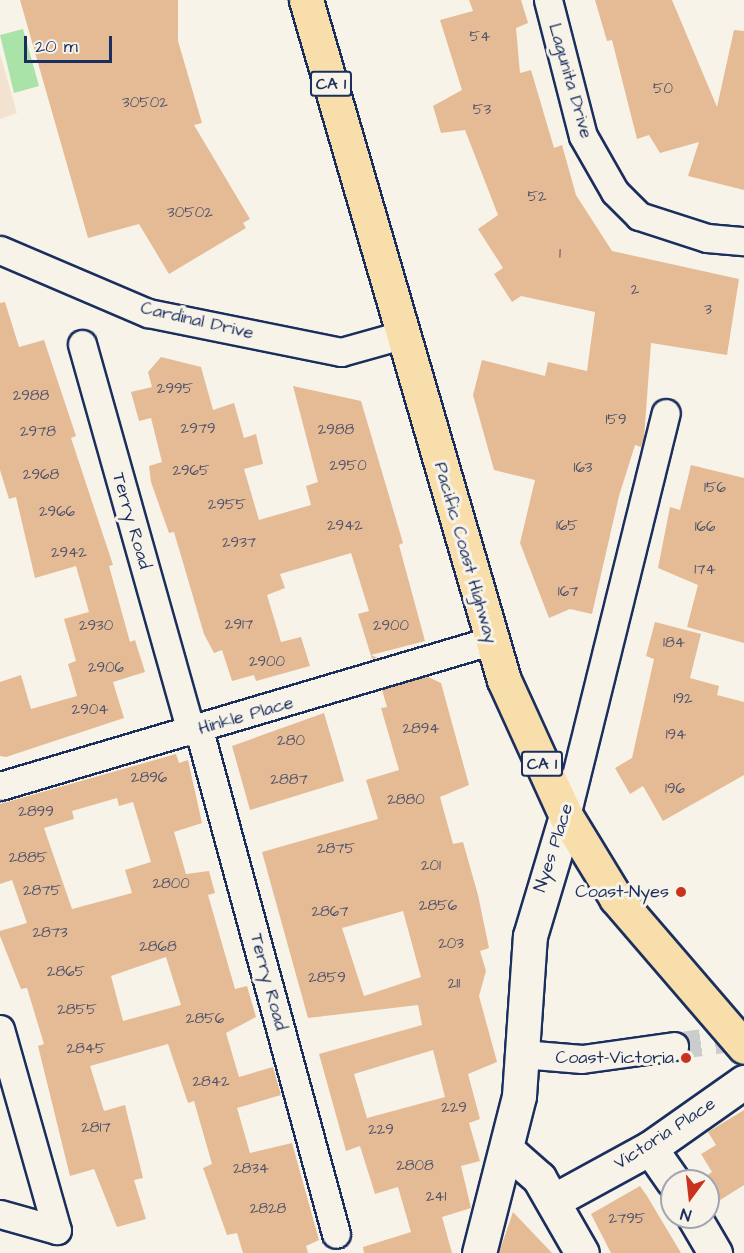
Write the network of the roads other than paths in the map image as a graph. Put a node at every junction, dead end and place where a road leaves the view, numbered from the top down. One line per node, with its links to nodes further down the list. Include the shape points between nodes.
1 (306, 0): 5 (highway, Pacific Coast Highway / CA 1)
2 (548, 0): 3 (street, Lagunita Drive, via 583,136 615,192 639,216 707,238)
3 (744, 241)
4 (0, 250): 5 (street, Cardinal Drive, via 148,313 341,352)
5 (402, 335): 8 (highway, Pacific Coast Highway / CA 1)
6 (82, 344): 9 (street, Terry Road)
7 (666, 412): 11 (street, Nyes Place)
8 (490, 641): 9 (street, Hinkle Place); 11 (highway, Pacific Coast Highway / CA 1)
9 (195, 731): 10 (street, Hinkle Place); 23 (street, Terry Road)
10 (0, 786)
11 (566, 816): 14 (highway, Pacific Coast Highway / CA 1, via 616,898); 15 (street, Nyes Place, via 530,936)
12 (0, 1029): 21 (street, via 57,1230)
13 (674, 1046): 15 (street, via 582,1059)
14 (744, 1047)
15 (522, 1054): 18 (street, Nyes Place)
16 (744, 1082): 17 (street, Victoria Place)
17 (650, 1148): 19 (street); 20 (street, Victoria Place)
18 (507, 1150): 20 (street, via 535,1173); 24 (street, Nyes Place)
19 (665, 1169)
20 (553, 1201): 25 (street)
21 (0, 1214)
22 (701, 1229): 26 (street)
23 (336, 1234)
24 (479, 1253)
25 (582, 1253)
26 (715, 1253)

